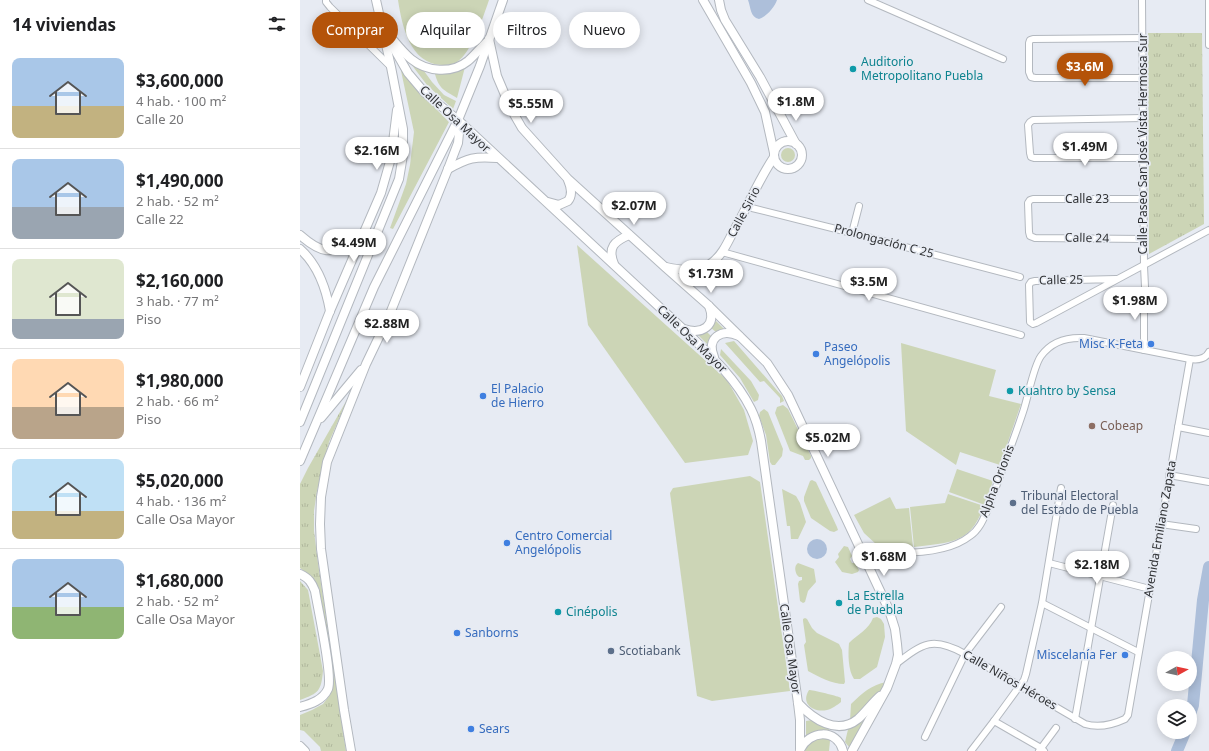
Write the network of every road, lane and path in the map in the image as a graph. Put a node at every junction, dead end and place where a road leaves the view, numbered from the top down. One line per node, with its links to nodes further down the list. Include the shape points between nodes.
1 (376, 0): 9 (street)
2 (503, 0): 11 (street)
3 (703, 0): 20 (street)
4 (719, 0): 18 (street, via 725,20)
5 (868, 0): 16 (street)
6 (1142, 0): 10 (street, Calle Paseo San José Vista Hermosa Sur)
7 (1209, 0): 12 (street)
8 (326, 1): 17 (street)
9 (379, 12)
10 (1143, 38): 19 (street, Calle Paseo San José Vista Hermosa Sur); 19 (street, via 1034,38 1028,43 1029,72 1035,78)
11 (489, 39): 13 (street, via 465,63 448,70 435,70 420,65); 23 (street); 29 (street, via 497,76 522,128)
12 (1209, 45)
13 (398, 46)
14 (387, 48): 17 (street)
15 (394, 48): 23 (street, Calle Osa Mayor, via 408,73 425,93)
16 (1003, 59)
17 (391, 67): 21 (street)
18 (760, 77): 20 (street); 24 (street)
19 (1143, 78): 22 (street, Calle Paseo San José Vista Hermosa Sur)
20 (751, 83): 25 (street, via 765,112)
21 (398, 102): 40 (street, via 391,158 381,193); 61 (street, via 404,155 399,179)
22 (1143, 118): 27 (street, Calle Paseo San José Vista Hermosa Sur); 27 (street, via 1033,120 1028,125 1030,153 1034,158)
23 (458, 120): 26 (street, Calle Osa Mayor); 28 (street, via 458,143); 62 (street, via 374,287)
24 (796, 144): 25 (street, via 790,141 783,142 777,146); 25 (street, via 802,156 795,167 782,168)
25 (774, 155): 33 (street, Calle Sirio)
26 (497, 158): 28 (street, via 480,156); 31 (street, Calle Osa Mayor)
27 (1143, 158): 30 (street, Calle Paseo San José Vista Hermosa Sur)
28 (448, 169): 59 (street, via 389,316)
29 (568, 179): 31 (street, via 572,194 568,201 559,205); 37 (street)
30 (1144, 199): 38 (street, Calle 23, via 1030,200); 39 (street, Calle Paseo San José Vista Hermosa Sur)
31 (545, 201): 43 (street, Calle Osa Mayor)
32 (859, 206): 35 (street)
33 (748, 207): 35 (street, Prolongación C 25); 42 (street, Calle Sirio)
34 (1209, 230): 44 (street)
35 (852, 232): 46 (street, Prolongación C 25)
36 (300, 235): 40 (street, via 322,250 331,251)
37 (629, 235): 43 (street, via 613,246 611,255); 45 (street)
38 (1030, 236): 39 (street, Calle 24)
39 (1144, 239): 44 (street, Calle Paseo San José Vista Hermosa Sur)
40 (360, 241): 51 (street)
41 (300, 249): 51 (street, via 317,270)
42 (722, 252): 45 (street, Calle Sirio, via 710,265 698,269); 53 (street)
43 (614, 264): 52 (street, Calle Osa Mayor)
44 (1144, 266): 47 (street); 48 (street, Calle Paseo San José Vista Hermosa Sur)
45 (664, 267): 50 (street)
46 (1020, 277)
47 (1116, 279): 47 (street, Calle 25, via 1036,323 1030,322 1031,282)
48 (1145, 287)
49 (1144, 302): 55 (street)
50 (708, 304): 52 (street, via 711,316 703,330 692,332); 54 (street)
51 (330, 311): 60 (street)
52 (683, 329): 57 (street, Calle Osa Mayor)
53 (1021, 335)
54 (741, 338): 57 (street, via 727,332 718,335 711,347); 72 (street, via 767,363 788,395)
55 (1144, 350): 58 (street); 72 (street, Alpha Orionis, via 1084,338 1069,338 1053,344 1040,358 1036,367 1023,414 983,522 977,530 963,541 943,548 899,553)
56 (1209, 352): 58 (street, via 1202,359)
57 (715, 359): 85 (street, Calle Osa Mayor, via 742,392 762,441)
58 (1190, 359): 63 (street, Avenida Emiliano Zapata)
59 (366, 364): 62 (street); 95 (street, via 327,462 321,497 321,549)
60 (300, 387)
61 (300, 422)
62 (316, 425): 65 (street)
63 (1178, 427): 64 (street); 66 (street, Avenida Emiliano Zapata)
64 (1209, 433)
65 (300, 461)
66 (1169, 475): 67 (street); 70 (street, Avenida Emiliano Zapata)
67 (1209, 482)
68 (1061, 488): 73 (street)
69 (1112, 504): 75 (street)
70 (1161, 524): 71 (street); 76 (street, Avenida Emiliano Zapata)
71 (1196, 529)
72 (862, 551): 82 (street, via 894,623 898,655)
73 (1049, 563): 75 (street); 77 (street)
74 (300, 574): 86 (street, via 307,577 316,591 329,673 328,689 318,700)
75 (1100, 576): 76 (street); 79 (street)
76 (1150, 589): 80 (street, Avenida Emiliano Zapata)
77 (1042, 603): 79 (street); 83 (street, via 1026,674)
78 (1001, 607): 81 (street)
79 (1091, 629): 80 (street); 87 (street)
80 (1138, 652): 88 (street, Avenida Emiliano Zapata, via 1128,715)
81 (965, 654): 82 (street, Calle Niños Héroes, via 946,645 931,643 918,648); 83 (street, Calle Niños Héroes); 91 (street)
82 (896, 664): 84 (street)
83 (1020, 686): 87 (street, Calle Niños Héroes); 89 (street)
84 (887, 688): 85 (street, via 858,719 842,726 821,722); 98 (street)
85 (798, 703): 96 (street, Calle Osa Mayor)
86 (300, 707)
87 (1075, 719): 88 (street, Calle Niños Héroes, via 1092,727 1101,727)
88 (1125, 719)
89 (994, 721): 93 (street); 99 (street)
90 (1056, 728): 93 (street)
91 (925, 737)
92 (300, 746): 94 (street)
93 (1041, 750)
94 (305, 751)
95 (351, 751)
96 (800, 751): 97 (street, via 809,739 825,734 835,739)
97 (843, 751)
98 (852, 751)
99 (971, 751)

